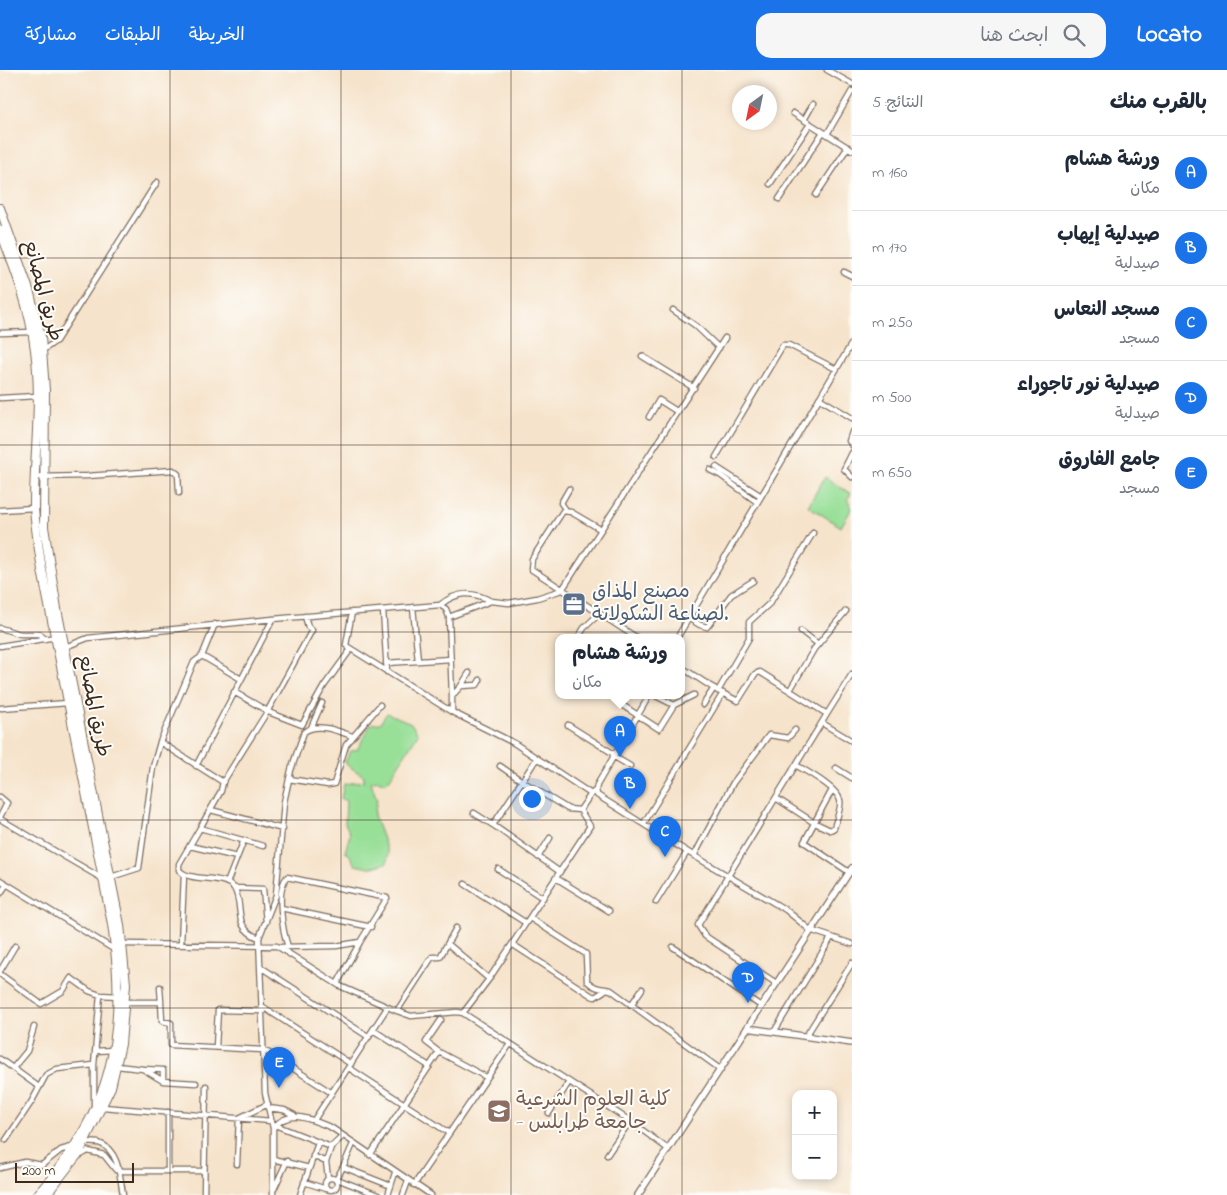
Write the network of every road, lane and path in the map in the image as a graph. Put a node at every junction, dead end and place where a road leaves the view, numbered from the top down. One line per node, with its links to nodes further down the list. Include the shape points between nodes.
1 (827, 70): 2 (street)
2 (852, 84)
3 (852, 91): 8 (street)
4 (813, 104): 6 (street)
5 (793, 113): 6 (street)
6 (804, 120): 7 (street)
7 (810, 124): 8 (street); 11 (street)
8 (825, 133): 9 (street); 13 (street)
9 (850, 148): 12 (street)
10 (157, 182): 24 (street, via 56,342)
11 (770, 184)
12 (816, 195)
13 (779, 200)
14 (0, 208): 24 (main road, طريق المصانع, via 29,290)
15 (0, 230): 19 (main road, طريق المصانع, via 17,274)
16 (844, 272): 17 (street)
17 (852, 276)
18 (673, 310): 23 (street)
19 (32, 332): 20 (street); 24 (main road, طريق المصانع)
20 (0, 333)
21 (726, 338): 23 (street)
22 (852, 343): 26 (street)
23 (719, 348): 27 (street)
24 (39, 351): 28 (main road, طريق المصانع); 40 (main road, طريق المصانع, via 44,414)
25 (642, 356): 27 (street)
26 (836, 369): 30 (street); 37 (street, via 784,345)
27 (694, 388): 31 (street)
28 (38, 396): 29 (street); 40 (main road, طريق المصانع)
29 (0, 398)
30 (819, 398): 33 (street); 44 (street)
31 (678, 412): 32 (street, via 659,400); 49 (street)
32 (649, 417)
33 (852, 418)
34 (852, 432): 35 (street, via 849,441)
35 (852, 445)
36 (852, 453): 41 (street, via 844,469)
37 (716, 457)
38 (716, 467): 44 (street)
39 (710, 470): 45 (street)
40 (38, 477): 43 (street, via 172,470 178,474); 46 (main road, طريق المصانع); 74 (main road, طريق المصانع)
41 (852, 477)
42 (569, 489): 48 (street, via 561,503)
43 (179, 493)
44 (761, 496): 45 (street)
45 (757, 502): 62 (street)
46 (34, 508): 47 (street); 70 (main road, طريق المصانع, via 42,570)
47 (0, 510)
48 (566, 510): 49 (street); 52 (street, via 560,514 530,563 533,571)
49 (600, 530): 52 (street)
50 (814, 533): 90 (street, via 768,606 749,622 749,638)
51 (753, 581): 62 (street, via 731,596 707,627)
52 (562, 590): 53 (street, via 509,603); 59 (street)
53 (491, 602): 54 (street, via 478,594 458,594); 61 (street)
54 (440, 605): 55 (street); 61 (street, via 446,608)
55 (413, 607): 56 (street); 78 (street)
56 (383, 610): 58 (street); 79 (street)
57 (846, 611): 72 (street)
58 (352, 612): 60 (street); 75 (street, via 346,645)
59 (600, 614): 67 (street); 68 (street)
60 (305, 616): 63 (street); 103 (street, via 312,630)
61 (449, 617): 77 (street)
62 (688, 618): 69 (street)
63 (273, 619): 64 (street); 84 (street)
64 (215, 624): 74 (street, via 88,638); 76 (street)
65 (0, 628): 71 (street, via 12,633 40,634)
66 (801, 631): 72 (street)
67 (580, 634)
68 (631, 634)
69 (679, 634)
70 (56, 637): 71 (street); 97 (main road, طريق المصانع)
71 (45, 639): 73 (street)
72 (818, 644): 89 (street)
73 (0, 646)
74 (65, 648): 152 (main road, طريق المصانع)
75 (351, 649): 81 (street); 103 (street, via 324,686 304,723 297,725)
76 (202, 656): 84 (street); 113 (street, via 194,662)
77 (451, 659): 78 (street); 92 (street)
78 (418, 661): 79 (street)
79 (386, 663): 81 (street)
80 (685, 669): 90 (street)
81 (387, 672): 104 (street)
82 (469, 673): 87 (street)
83 (852, 674): 86 (street)
84 (241, 679): 91 (street)
85 (480, 680): 87 (street, via 477,684)
86 (846, 684): 88 (street); 105 (street)
87 (461, 686): 92 (street)
88 (852, 688)
89 (790, 690): 90 (street, via 758,672 738,701); 105 (street)
90 (718, 691): 101 (street); 135 (street)
91 (234, 692): 103 (street); 116 (street)
92 (452, 696): 104 (street)
93 (694, 696): 100 (street)
94 (618, 699): 106 (street)
95 (647, 699): 106 (street)
96 (662, 699): 100 (street)
97 (68, 702): 102 (street); 152 (main road, طريق المصانع)
98 (322, 703): 109 (street)
99 (380, 705): 111 (street)
100 (674, 705): 106 (street, via 659,729)
101 (703, 705)
102 (2, 708)
103 (267, 712): 123 (street)
104 (452, 712): 115 (street)
105 (827, 714): 107 (street)
106 (638, 715): 114 (street)
107 (822, 723): 112 (street); 119 (street)
108 (568, 726): 114 (street)
109 (311, 728): 111 (street, via 330,729); 122 (street, via 304,732)
110 (796, 730): 144 (street, via 788,738 769,735 733,784)
111 (352, 736): 122 (street, via 342,754 334,784)
112 (852, 741)
113 (160, 742): 116 (street); 152 (street, via 138,870)
114 (614, 755): 118 (street); 125 (street)
115 (537, 758): 124 (street); 127 (street)
116 (196, 766): 123 (street)
117 (500, 766): 124 (street)
118 (630, 766)
119 (796, 766): 126 (street); 129 (street)
120 (836, 768): 121 (street)
121 (852, 778)
122 (289, 779): 138 (street)
123 (223, 782): 130 (street)
124 (522, 782): 131 (street, via 569,810); 136 (street)
125 (596, 790): 127 (street); 135 (street, via 598,795)
126 (832, 790): 134 (street); 134 (street, via 840,803 834,828 831,830)
127 (591, 794): 131 (street)
128 (0, 797): 133 (street, via 7,803)
129 (776, 798): 134 (street); 151 (street)
130 (211, 810): 137 (street); 138 (street)
131 (580, 810): 149 (street, via 590,825)
132 (474, 813): 136 (street)
133 (0, 818): 152 (street)
134 (813, 822): 148 (street, via 804,842)
135 (644, 823): 143 (street)
136 (493, 825): 146 (street)
137 (200, 828): 140 (street); 141 (street)
138 (283, 830): 165 (street, via 276,895)
139 (550, 838): 146 (street)
140 (244, 840): 142 (street); 145 (street)
141 (190, 846): 145 (street); 150 (street, via 179,864 179,871)
142 (263, 846)
143 (687, 852): 144 (street); 161 (street)
144 (694, 856): 151 (street)
145 (237, 857): 155 (street)
146 (538, 857): 149 (street)
147 (498, 869): 160 (street)
148 (851, 870): 169 (street)
149 (560, 872): 153 (street)
150 (184, 874): 155 (street); 174 (street)
151 (729, 876): 169 (street, via 786,910); 189 (street, via 700,920 700,932)
152 (108, 878): 173 (main road, طريق المصانع); 183 (main road, طريق المصانع)
153 (556, 878): 160 (street); 163 (street)
154 (0, 880): 156 (street)
155 (227, 883): 158 (street)
156 (7, 884): 159 (street); 183 (street)
157 (465, 884): 166 (street)
158 (234, 888): 165 (street, via 263,889); 170 (street, via 243,926)
159 (0, 894)
160 (543, 898): 164 (street)
161 (656, 902)
162 (281, 908): 167 (street); 167 (street, via 287,877 387,898); 182 (street, via 281,924)
163 (609, 911)
164 (530, 918): 166 (street); 188 (street, via 586,954)
165 (266, 923): 170 (street)
166 (526, 924): 176 (street)
167 (370, 927): 172 (street)
168 (456, 928): 175 (street)
169 (810, 930): 171 (street); 189 (street)
170 (259, 938): 179 (street)
171 (831, 938): 177 (street); 208 (street)
172 (360, 942): 182 (street); 190 (street)
173 (124, 944): 174 (street); 196 (main road, طريق المصانع)
174 (181, 944): 179 (street)
175 (448, 944): 187 (street); 202 (street, via 440,957 432,957)
176 (512, 944): 187 (street); 194 (street)
177 (852, 944)
178 (15, 946): 186 (street)
179 (261, 946): 181 (street); 185 (street)
180 (673, 946): 199 (street)
181 (281, 947): 182 (street); 190 (street)
182 (288, 947)
183 (116, 951): 196 (main road, طريق المصانع)
184 (852, 963): 209 (street)
185 (262, 968): 201 (street); 210 (street)
186 (0, 973): 195 (street, via 41,1004 63,991 70,978)
187 (489, 979): 203 (street)
188 (587, 981): 193 (street); 194 (street)
189 (776, 983): 199 (street)
190 (337, 984): 200 (street)
191 (160, 988): 197 (street)
192 (642, 989): 198 (street)
193 (604, 991): 194 (street, via 595,997); 198 (street, via 611,990)
194 (585, 992)
195 (100, 995): 196 (street); 216 (street)
196 (123, 998): 197 (street); 214 (main road, طريق المصانع); 220 (main road, طريق المصانع)
197 (161, 1002): 213 (street, via 162,1022 172,1022 170,1045)
198 (631, 1005): 225 (street)
199 (761, 1006): 206 (street)
200 (388, 1008): 202 (street); 207 (street)
201 (263, 1009): 213 (street, via 218,1010); 215 (street); 221 (street)
202 (397, 1011): 203 (street, via 411,1016)
203 (463, 1013): 212 (street)
204 (441, 1020): 217 (street, via 426,1043)
205 (34, 1027): 223 (street, via 27,1051)
206 (747, 1028): 208 (street); 225 (street)
207 (373, 1030): 210 (street); 222 (street)
208 (774, 1032): 209 (street)
209 (806, 1036): 211 (street)
210 (369, 1037): 221 (street)
211 (852, 1043)
212 (510, 1044): 226 (street); 228 (street)
213 (216, 1047): 215 (street)
214 (114, 1050): 216 (street); 236 (main road, طريق المصانع, via 107,1082)
215 (264, 1050): 232 (street); 234 (street)
216 (95, 1051): 219 (street)
217 (439, 1052): 222 (street); 226 (street)
218 (0, 1059): 223 (street)
219 (94, 1065): 231 (street, via 49,1072); 236 (street)
220 (117, 1066): 224 (street); 235 (main road, طريق المصانع)
221 (350, 1066): 232 (street); 233 (street)
222 (429, 1066): 233 (street)
223 (13, 1068): 231 (street)
224 (143, 1069): 227 (street); 227 (street, via 163,1070)
225 (720, 1069): 253 (street)
226 (486, 1076): 245 (street)
227 (164, 1081): 229 (street)
228 (569, 1082): 238 (street); 243 (street)
229 (196, 1083)
230 (206, 1086): 240 (street)
231 (39, 1087): 247 (street)
232 (332, 1093): 242 (street)
233 (404, 1104): 245 (street); 254 (street)
234 (268, 1106): 239 (street); 241 (street); 244 (street)
235 (103, 1107): 237 (street); 248 (main road, طريق المصانع)
236 (94, 1111): 248 (main road, طريق المصانع)
237 (168, 1112): 240 (street); 265 (street)
238 (548, 1113)
239 (294, 1115): 242 (street); 244 (street)
240 (205, 1116): 241 (street); 266 (street)
241 (239, 1118): 244 (street); 261 (street)
242 (314, 1120): 246 (street, via 332,1128)
243 (630, 1121): 253 (street); 255 (street)
244 (273, 1125): 249 (street); 258 (street)
245 (449, 1133): 275 (street)
246 (342, 1137): 250 (street); 252 (street)
247 (6, 1140)
248 (82, 1141): 251 (main road, طريق المصانع); 257 (main road, طريق المصانع); 267 (street, via 106,1147 115,1158)
249 (318, 1143): 252 (street); 256 (street)
250 (353, 1144): 254 (street); 262 (street)
251 (73, 1147): 263 (street, via 61,1150 42,1165 25,1162); 281 (main road, طريق المصانع)
252 (332, 1147): 260 (street)
253 (668, 1149): 289 (street)
254 (370, 1155): 268 (street)
255 (607, 1155)
256 (313, 1156): 260 (street); 264 (street)
257 (75, 1158): 269 (street, via 88,1151 104,1155); 282 (main road, طريق المصانع)
258 (273, 1159): 259 (street); 278 (street)
259 (287, 1161): 264 (street); 278 (street)
260 (326, 1162): 270 (street)
261 (237, 1164)
262 (343, 1167): 271 (street); 272 (street)
263 (0, 1168)
264 (309, 1168): 274 (street)
265 (168, 1171): 266 (street); 267 (street)
266 (204, 1171): 284 (street)
267 (119, 1172): 269 (street)
268 (395, 1173): 273 (street); 276 (street)
269 (120, 1177): 283 (street)
270 (328, 1178): 271 (street); 277 (street, via 325,1184)
271 (337, 1180): 277 (street, via 337,1186); 280 (street)
272 (378, 1181): 276 (street); 280 (street)
273 (408, 1181): 275 (street); 287 (street)
274 (304, 1182): 277 (street); 285 (street)
275 (414, 1185): 288 (street)
276 (391, 1186): 286 (street)
277 (330, 1190): 279 (street)
278 (274, 1194)
279 (338, 1194)
280 (375, 1194)
281 (37, 1195)
282 (46, 1195)
283 (122, 1195)
284 (204, 1195)
285 (300, 1195)
286 (388, 1195)
287 (403, 1195)
288 (431, 1195)
289 (638, 1195)

